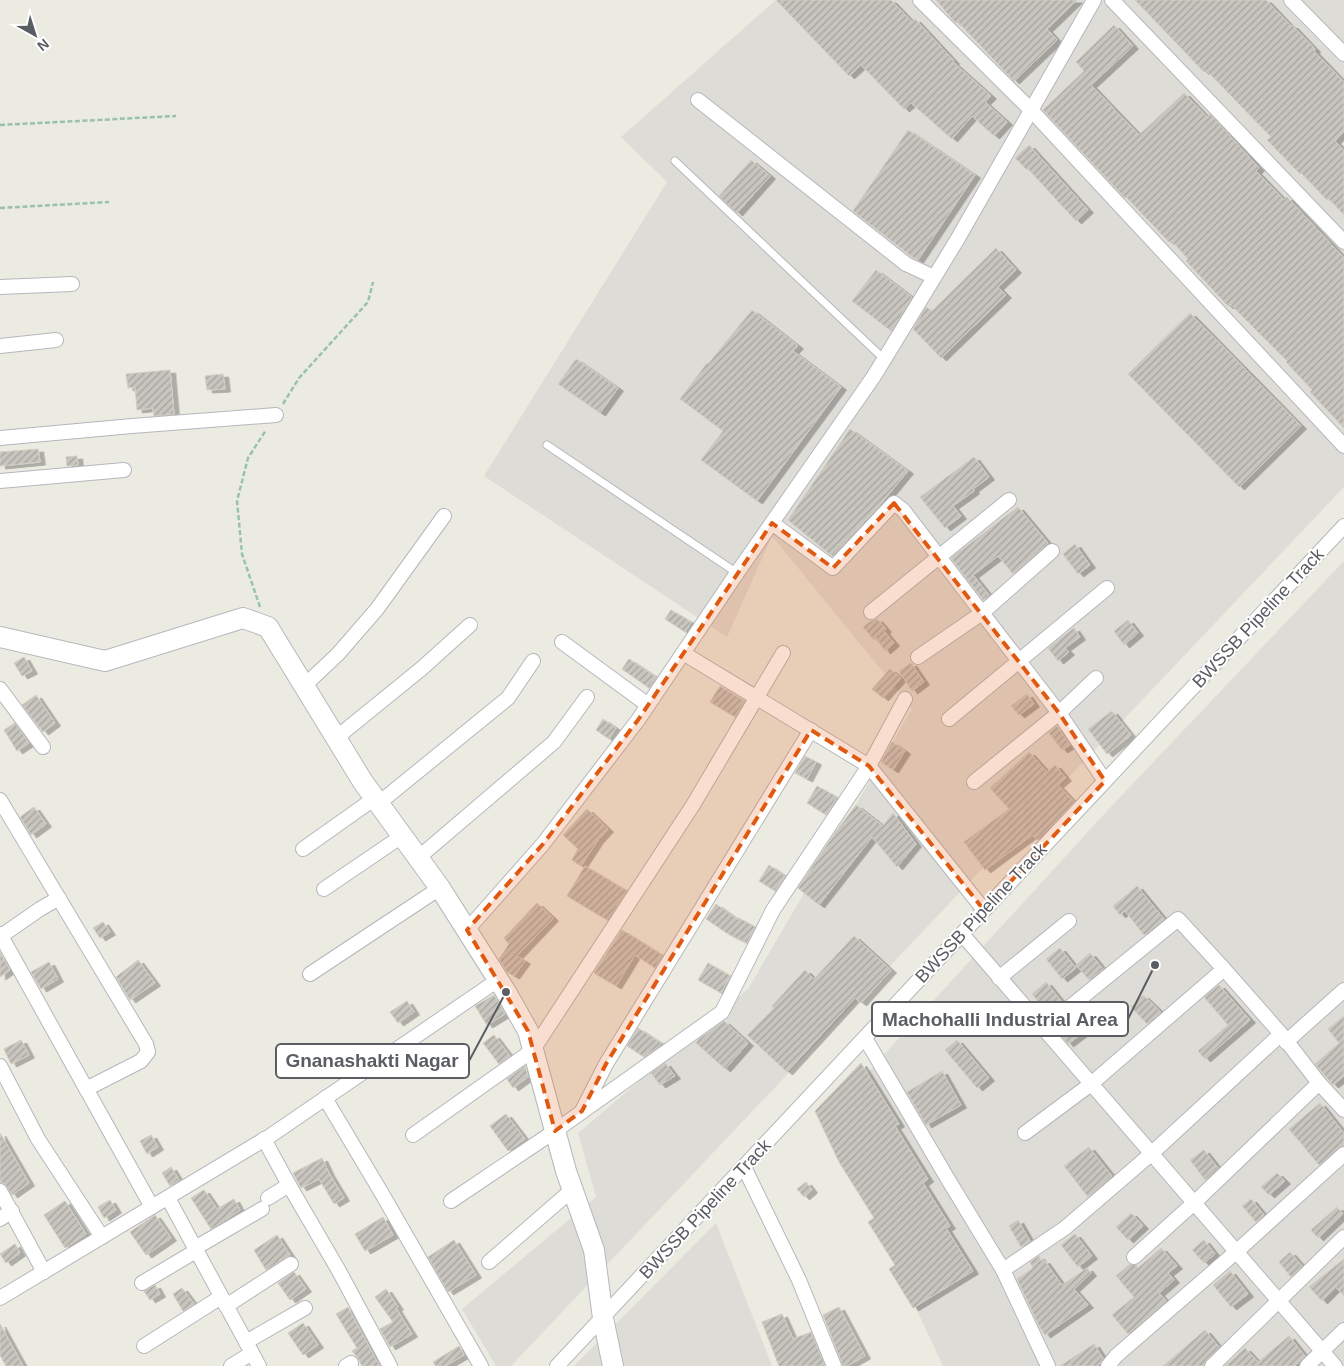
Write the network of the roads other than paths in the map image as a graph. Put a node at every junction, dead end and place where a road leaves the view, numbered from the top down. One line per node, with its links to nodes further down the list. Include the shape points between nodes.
1 (920, 0): 7 (street)
2 (1094, 0): 7 (street)
3 (1112, 0): 9 (street)
4 (1291, 0): 5 (street)
5 (1344, 54)
6 (698, 100): 10 (street, via 906,264)
7 (1031, 110): 10 (street); 19 (street)
8 (675, 160): 15 (lane)
9 (1344, 242)
10 (934, 278): 15 (street)
11 (72, 284): 12 (street)
12 (0, 287)
13 (56, 340): 14 (street)
14 (0, 346)
15 (884, 359): 24 (street)
16 (276, 415): 17 (street)
17 (0, 438)
18 (547, 445): 28 (lane)
19 (1344, 446)
20 (124, 470): 21 (street)
21 (0, 481)
22 (1009, 500): 27 (street)
23 (444, 516): 41 (street, via 377,608 338,654)
24 (772, 523): 27 (street, via 833,568 894,503); 28 (street)
25 (1344, 526): 53 (street, BWSSB Pipeline Track)
26 (1052, 551): 31 (street)
27 (939, 556): 30 (street); 31 (street)
28 (737, 573): 35 (street)
29 (1107, 588): 39 (street)
30 (871, 612)
31 (982, 613): 37 (street); 39 (street)
32 (470, 626): 50 (street)
33 (0, 637): 41 (street, via 105,661 242,618 268,627)
34 (562, 642): 46 (street)
35 (683, 653): 44 (street); 46 (street)
36 (782, 653): 44 (street)
37 (918, 657)
38 (533, 661): 56 (street, via 508,698)
39 (1019, 661): 47 (street); 48 (street)
40 (1096, 678): 47 (street)
41 (304, 686): 50 (street)
42 (0, 689): 51 (street)
43 (587, 696): 59 (street, via 554,742)
44 (756, 698): 49 (street); 76 (street, via 693,805)
45 (905, 699): 52 (street)
46 (648, 705): 65 (street, via 543,844)
47 (1059, 713): 53 (street); 54 (street)
48 (949, 719)
49 (811, 730): 52 (street); 83 (street, via 606,1064)
50 (336, 738): 56 (street)
51 (43, 748)
52 (869, 766): 63 (street); 83 (street, via 773,910 722,1012)
53 (1105, 781): 63 (street, BWSSB Pipeline Track)
54 (974, 782)
55 (0, 800): 62 (street)
56 (377, 801): 57 (street); 58 (street)
57 (402, 836): 59 (street); 61 (street)
58 (303, 849)
59 (418, 858): 60 (street)
60 (440, 888): 65 (street); 69 (street)
61 (324, 890)
62 (59, 898): 67 (street); 80 (street, via 148,1052 141,1061)
63 (984, 910): 66 (street, BWSSB Pipeline Track)
64 (1069, 921): 70 (street)
65 (467, 930): 71 (street)
66 (962, 934): 70 (street); 74 (street, BWSSB Pipeline Track)
67 (1, 935): 80 (street)
68 (1224, 969): 73 (street, via 1178,919); 75 (street); 79 (street)
69 (310, 974)
70 (999, 978): 73 (street)
71 (498, 980): 76 (street, via 528,1031); 81 (street)
72 (1344, 990): 75 (street)
73 (1044, 1029): 79 (street)
74 (865, 1038): 90 (street, BWSSB Pipeline Track); 107 (street)
75 (1283, 1038): 78 (street); 88 (street)
76 (533, 1050): 84 (street); 86 (street)
77 (0, 1066): 100 (street, via 38,1138)
78 (1319, 1083): 82 (street); 96 (street)
79 (1092, 1084): 85 (street); 88 (street)
80 (86, 1089): 97 (street)
81 (325, 1098): 87 (street); 122 (street)
82 (1344, 1110)
83 (582, 1111): 84 (street)
84 (555, 1131): 93 (street); 95 (street)
85 (1025, 1133)
86 (413, 1135)
87 (264, 1139): 91 (street); 94 (street)
88 (1151, 1154): 96 (street); 107 (street, via 1064,1228)
89 (1344, 1154): 103 (street)
90 (744, 1167): 114 (street, BWSSB Pipeline Track); 125 (street, via 799,1280)
91 (289, 1185): 102 (street); 121 (street)
92 (0, 1190): 98 (street)
93 (573, 1190): 105 (street); 114 (street, via 594,1250)
94 (168, 1198): 97 (street); 102 (street)
95 (451, 1201)
96 (1194, 1203): 103 (street); 104 (street)
97 (152, 1207): 100 (street)
98 (12, 1211): 99 (street); 108 (street)
99 (0, 1219)
100 (102, 1237): 108 (street)
101 (1344, 1237): 112 (street)
102 (195, 1249): 109 (street); 111 (street)
103 (1236, 1252): 112 (street); 127 (street)
104 (1134, 1257)
105 (489, 1262)
106 (291, 1264): 111 (street)
107 (1003, 1270): 126 (street)
108 (44, 1272): 110 (street)
109 (142, 1283)
110 (0, 1298)
111 (224, 1301): 116 (street); 117 (street)
112 (1279, 1301): 118 (street); 128 (street)
113 (306, 1308): 117 (street)
114 (603, 1318): 123 (street, BWSSB Pipeline Track); 124 (street)
115 (1344, 1330): 118 (street)
116 (144, 1346)
117 (249, 1348): 119 (street); 120 (street)
118 (1322, 1352): 129 (street); 130 (street)
119 (231, 1366)
120 (259, 1366)
121 (390, 1366)
122 (481, 1366)
123 (558, 1366)
124 (613, 1366)
125 (834, 1366)
126 (1048, 1366)
127 (1108, 1366)
128 (1212, 1366)
129 (1307, 1366)
130 (1335, 1366)

